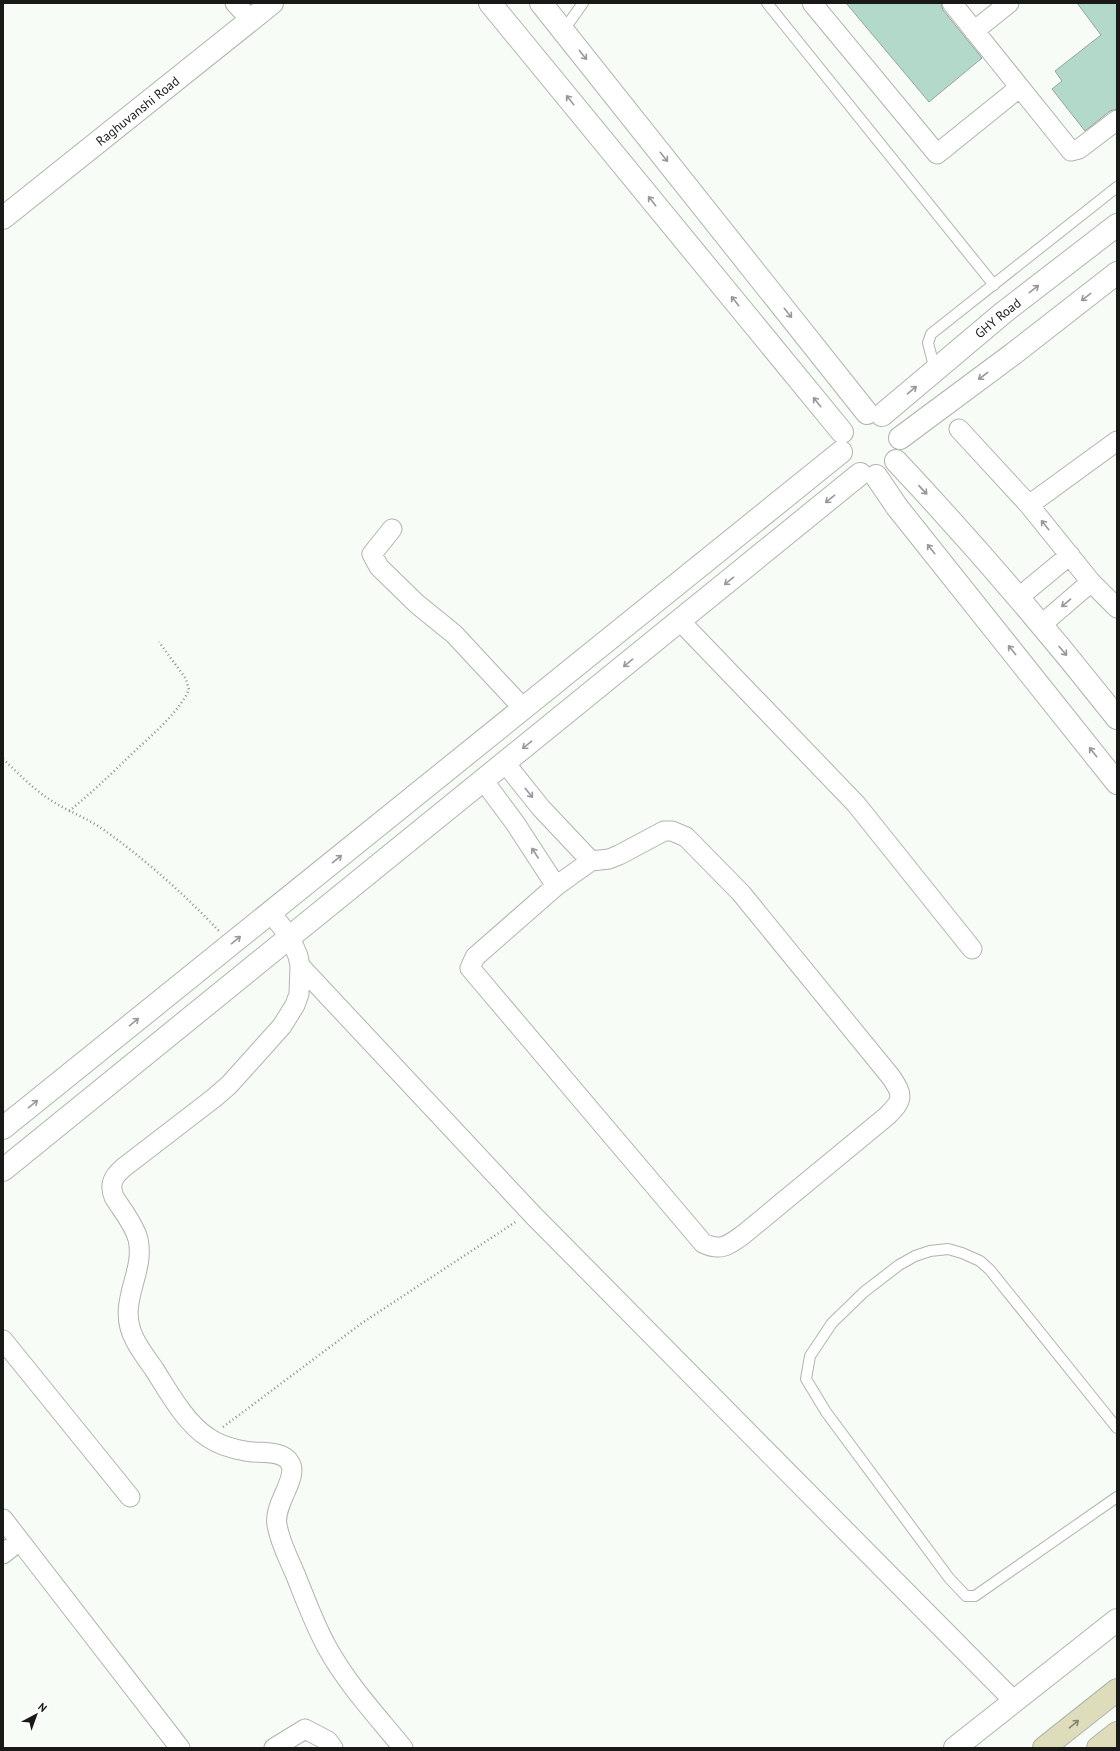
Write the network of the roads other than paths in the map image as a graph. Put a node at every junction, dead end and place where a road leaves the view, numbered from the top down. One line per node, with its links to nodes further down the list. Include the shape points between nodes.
1 (235, 3): 10 (street)
2 (272, 3): 10 (street, Raghuvanshi Road)
3 (490, 3): 25 (street, one-way to 3)
4 (541, 3): 11 (street)
5 (582, 3): 11 (lane)
6 (766, 3): 19 (lane)
7 (812, 3): 13 (street, via 937,154)
8 (952, 3): 12 (street)
9 (1009, 3): 12 (street)
10 (251, 20): 16 (street, Raghuvanshi Road)
11 (564, 31): 21 (street, one-way to 21)
12 (974, 31): 13 (street)
13 (1019, 88): 14 (street, via 1071,151 1079,149)
14 (1117, 120)
15 (1117, 187): 19 (lane)
16 (3, 218)
17 (1117, 225): 20 (street, GHY Road, one-way to 17, via 1003,313)
18 (1117, 273): 23 (street, one-way to 23)
19 (994, 285): 20 (lane, via 931,334 928,344)
20 (935, 370): 21 (street, GHY Road, one-way to 20)
21 (874, 414): 23 (street, via 893,424); 25 (street, via 856,417 848,423)
22 (959, 429): 28 (street)
23 (900, 438): 26 (street, via 900,452)
24 (1117, 441): 28 (street)
25 (841, 442): 27 (street, via 845,462 852,469); 36 (street)
26 (896, 462): 27 (street, via 889,469); 32 (street, one-way to 32)
27 (868, 475): 34 (street, one-way to 34); 40 (street, one-way to 27, via 897,507)
28 (1030, 505): 30 (street, one-way to 28)
29 (392, 529): 36 (street, via 372,554 376,564 417,604 454,634)
30 (1070, 555): 31 (street); 32 (street)
31 (1091, 582): 33 (street); 35 (street, one-way to 35)
32 (1018, 598): 35 (street)
33 (1116, 603)
34 (680, 621): 38 (street, one-way to 38); 45 (street, via 856,804)
35 (1041, 625): 37 (street, one-way to 37)
36 (523, 708): 43 (street, one-way to 36)
37 (1117, 718)
38 (505, 763): 39 (street); 41 (street, one-way to 41, via 541,808)
39 (483, 780): 42 (street, one-way to 39); 44 (street)
40 (1117, 783)
41 (591, 861): 42 (street); 42 (street, via 619,855 664,831 672,831 686,837 741,893 898,1087 900,1102 887,1116 725,1247 717,1248 703,1243 470,968 475,957)
42 (556, 886)
43 (270, 912): 44 (street); 47 (street, one-way to 43)
44 (290, 937): 46 (street); 48 (street)
45 (972, 949)
46 (300, 966): 58 (street, via 533,1215); 63 (street, via 295,1005 264,1048 219,1094 123,1168 111,1182 114,1197 138,1240 138,1259 127,1310 128,1325 173,1398 197,1429 217,1442 245,1451 287,1458 293,1469 276,1515 282,1542 327,1648 357,1693)
47 (3, 1128)
48 (3, 1170)
49 (3, 1340): 51 (street)
50 (1117, 1428): 52 (lane, via 990,1270 980,1262 948,1249 930,1251 898,1265 864,1292 832,1323 810,1356 806,1379 826,1412 949,1578 966,1596 975,1596)
51 (130, 1497)
52 (1117, 1497)
53 (3, 1519): 54 (street)
54 (20, 1541): 55 (street); 60 (street)
55 (3, 1554)
56 (1117, 1620): 58 (street)
57 (1117, 1690): 65 (main road, one-way to 57)
58 (1014, 1701): 64 (street)
59 (1117, 1733): 66 (main road)
60 (180, 1748)
61 (274, 1748): 62 (street, via 305,1729 328,1742)
62 (333, 1748)
63 (403, 1748)
64 (955, 1748)
65 (1044, 1748)
66 (1098, 1748)

